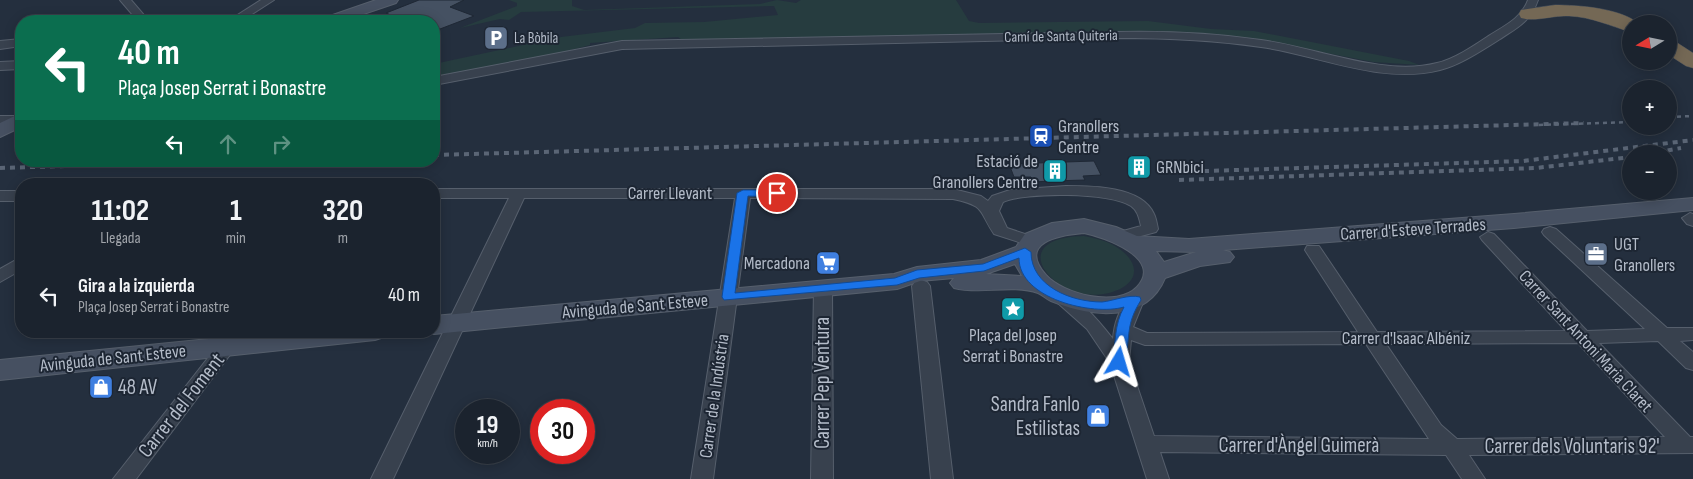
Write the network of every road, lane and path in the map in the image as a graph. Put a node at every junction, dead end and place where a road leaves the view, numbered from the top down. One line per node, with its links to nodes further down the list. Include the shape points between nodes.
1 (125, 0): 7 (street)
2 (269, 0): 8 (street)
3 (391, 0): 9 (street)
4 (1601, 0): 10 (highway)
5 (1615, 0): 11 (highway)
6 (1531, 7): 12 (highway, via 1574,10); 21 (street, Camí de Santa Quiteria, via 1520,22 1448,64 1418,69 1386,68 1261,43 1162,35 630,45)
7 (139, 15)
8 (244, 15)
9 (347, 15)
10 (1622, 15)
11 (1637, 15)
12 (1622, 22)
13 (1678, 42): 16 (highway)
14 (15, 43): 15 (street)
15 (0, 45)
16 (1693, 51)
17 (1678, 52): 18 (highway)
18 (1693, 62)
19 (15, 65): 20 (street)
20 (0, 66)
21 (440, 80)
22 (440, 192): 23 (street, Carrer Llevant)
23 (519, 192): 24 (street, Carrer Llevant); 43 (street)
24 (743, 193): 27 (street, Carrer Llevant, via 953,194 976,199); 41 (street, Carrer de la Indústria)
25 (0, 196): 26 (street)
26 (15, 196)
27 (991, 211): 31 (street, via 997,199 1010,195 1065,190 1101,192 1127,199 1148,214 1150,229); 32 (street, Carrer Llevant, via 1000,231)
28 (1692, 215): 29 (street, Carrer d'Esteve Terrades); 31 (street, Carrer d'Esteve Terrades, via 1514,222 1206,244)
29 (1550, 232): 30 (street, Carrer d'Esteve Terrades); 45 (street)
30 (1488, 237): 33 (street, Carrer d'Esteve Terrades); 47 (street, Carrer Sant Antoni Maria Claret)
31 (1128, 239): 32 (street, via 1104,230 1071,226 1047,231); 35 (street, via 1152,262)
32 (1028, 247): 37 (street, Avinguda de Sant Esteve, via 984,267 917,274); 40 (street, via 1025,264 1031,276)
33 (1313, 250): 35 (street, Carrer d'Esteve Terrades, via 1198,260); 50 (street)
34 (15, 266): 36 (street)
35 (1155, 273): 42 (street, via 1153,283)
36 (0, 276)
37 (897, 281): 38 (street, Avinguda de Sant Esteve); 39 (street, Avinguda de Sant Esteve)
38 (921, 286): 40 (street, Avinguda de Sant Esteve, via 992,281); 62 (street)
39 (823, 288): 41 (street, Avinguda de Sant Esteve); 61 (street, Carrer Pep Ventura)
40 (1051, 292): 42 (street, via 1080,303 1100,306); 52 (street, via 1093,325)
41 (728, 297): 43 (street, Avinguda de Sant Esteve); 60 (street, Carrer de la Indústria)
42 (1135, 300): 44 (street)
43 (444, 324)
44 (1122, 328): 50 (street, Carrer d'Isaac Albéniz, via 1145,339); 52 (street)
45 (1660, 334): 46 (street, Carrer d'Isaac Albéniz); 47 (street, Carrer d'Isaac Albéniz); 53 (street)
46 (1693, 334)
47 (1584, 337): 50 (street, Carrer d'Isaac Albéniz); 56 (street, Carrer Sant Antoni Maria Claret)
48 (251, 338): 51 (street, Avinguda de Sant Esteve)
49 (438, 338): 59 (street)
50 (1374, 338): 57 (street, via 1434,431)
51 (233, 339): 54 (street, Avinguda de Sant Esteve); 58 (street, Carrer del Foment)
52 (1119, 362): 55 (street)
53 (1693, 363)
54 (0, 370)
55 (1146, 444): 57 (street, Carrer d'Àngel Guimerà); 63 (street)
56 (1689, 445): 57 (street, Carrer dels Voluntaris 92')
57 (1452, 446): 64 (street)
58 (124, 479)
59 (382, 479)
60 (702, 479)
61 (822, 479)
62 (942, 479)
63 (1158, 479)
64 (1474, 479)

